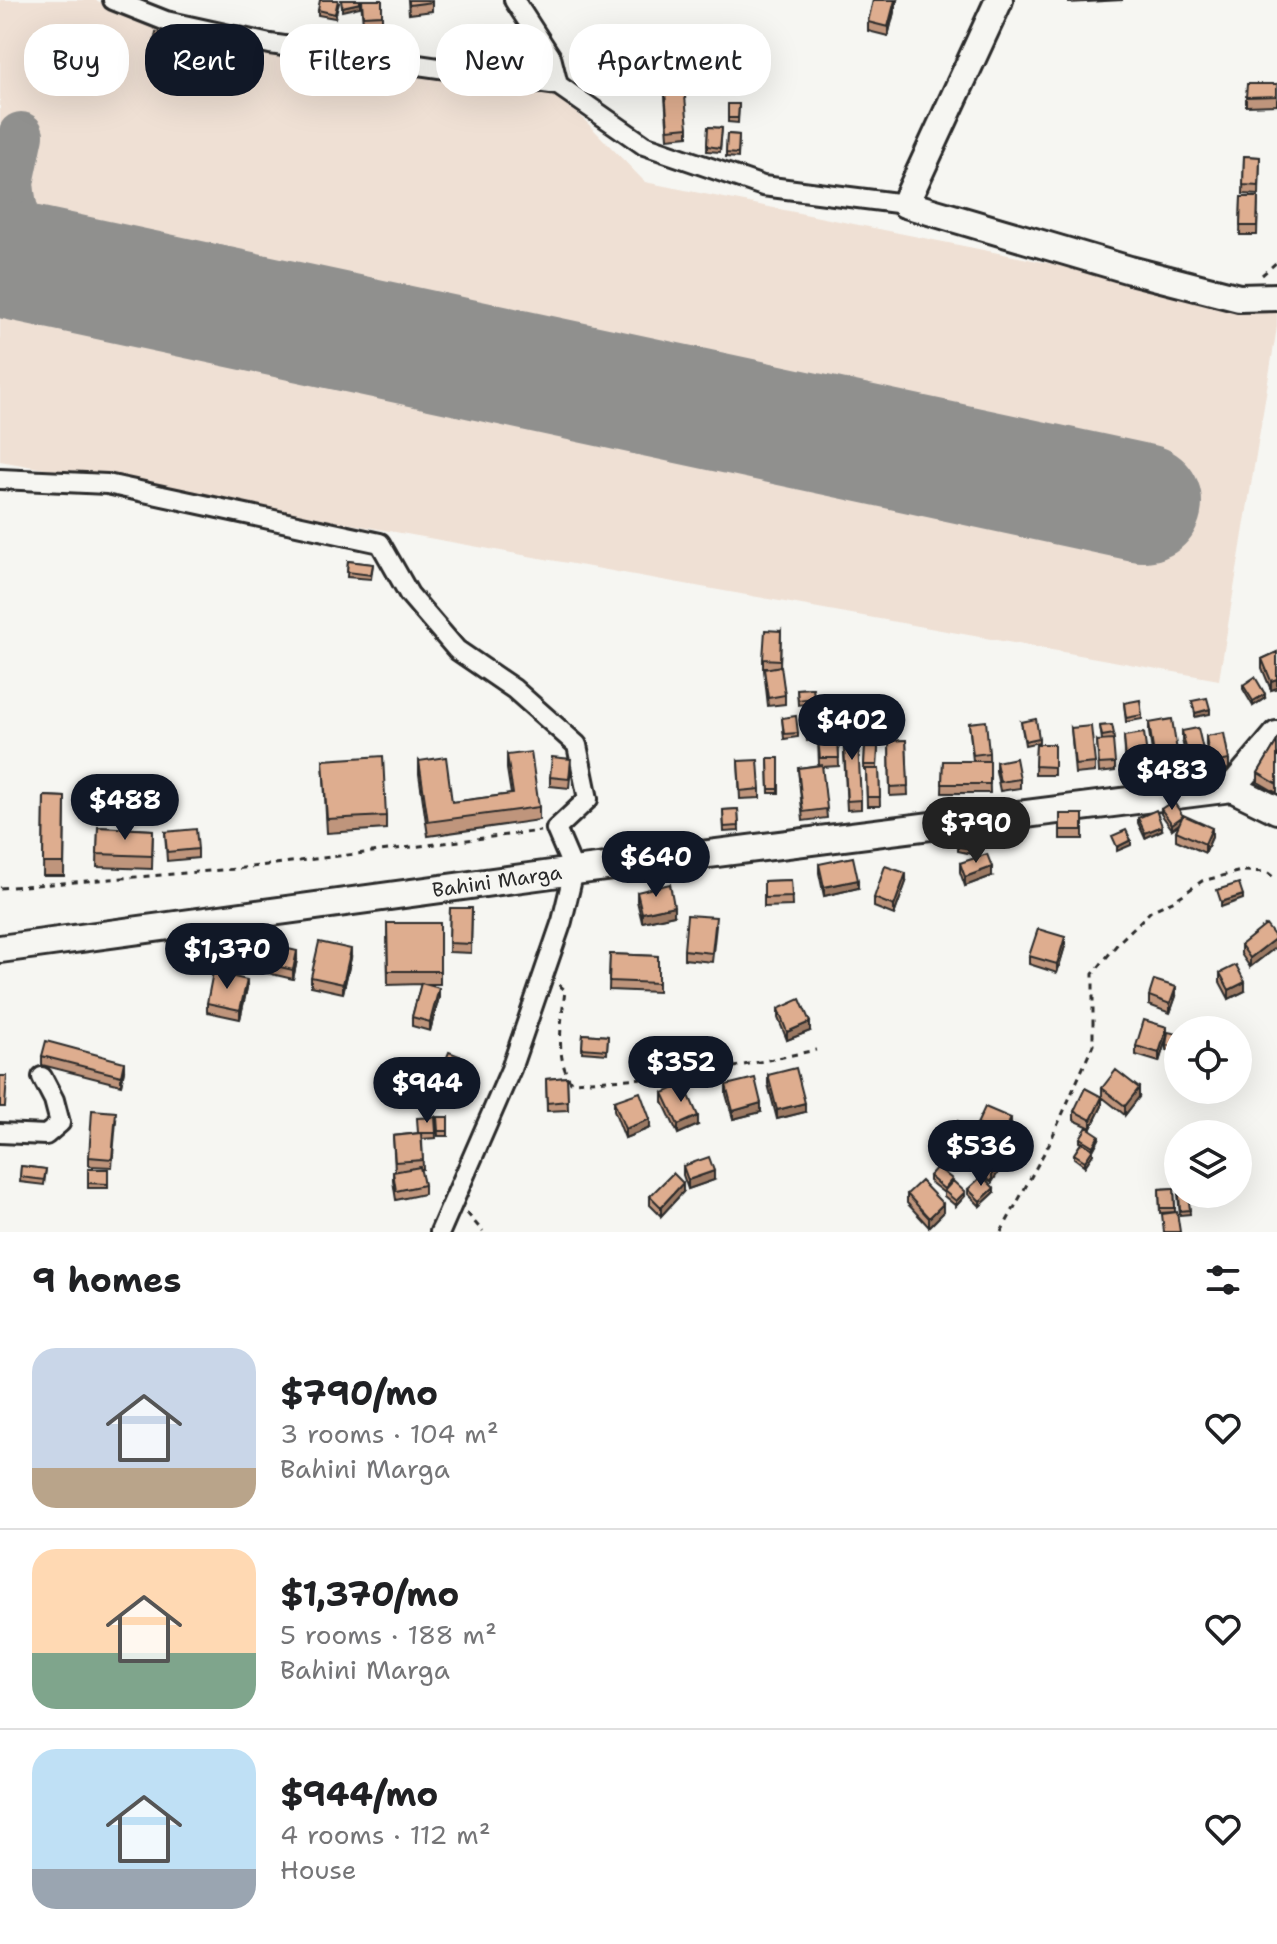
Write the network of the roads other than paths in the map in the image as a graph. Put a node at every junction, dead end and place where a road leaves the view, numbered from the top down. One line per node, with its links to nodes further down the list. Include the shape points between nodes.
1 (113, 0): 4 (street, via 166,21 270,44)
2 (514, 0): 4 (street, via 551,57)
3 (999, 0): 5 (street)
4 (558, 85): 5 (street, via 644,145 733,176 763,186)
5 (905, 204): 6 (street, via 1225,295)
6 (1277, 297)
7 (0, 479): 11 (street, via 107,484 380,543 409,594 457,650 514,689 577,745 588,799 556,829)
8 (1277, 735): 9 (street)
9 (1232, 788): 10 (street); 11 (street, Bahini Marga)
10 (1277, 810)
11 (574, 871): 12 (street, Bahini Marga); 15 (street, via 511,1069)
12 (0, 949)
13 (42, 1077): 14 (street, via 60,1123 46,1135)
14 (0, 1133)
15 (440, 1232)

